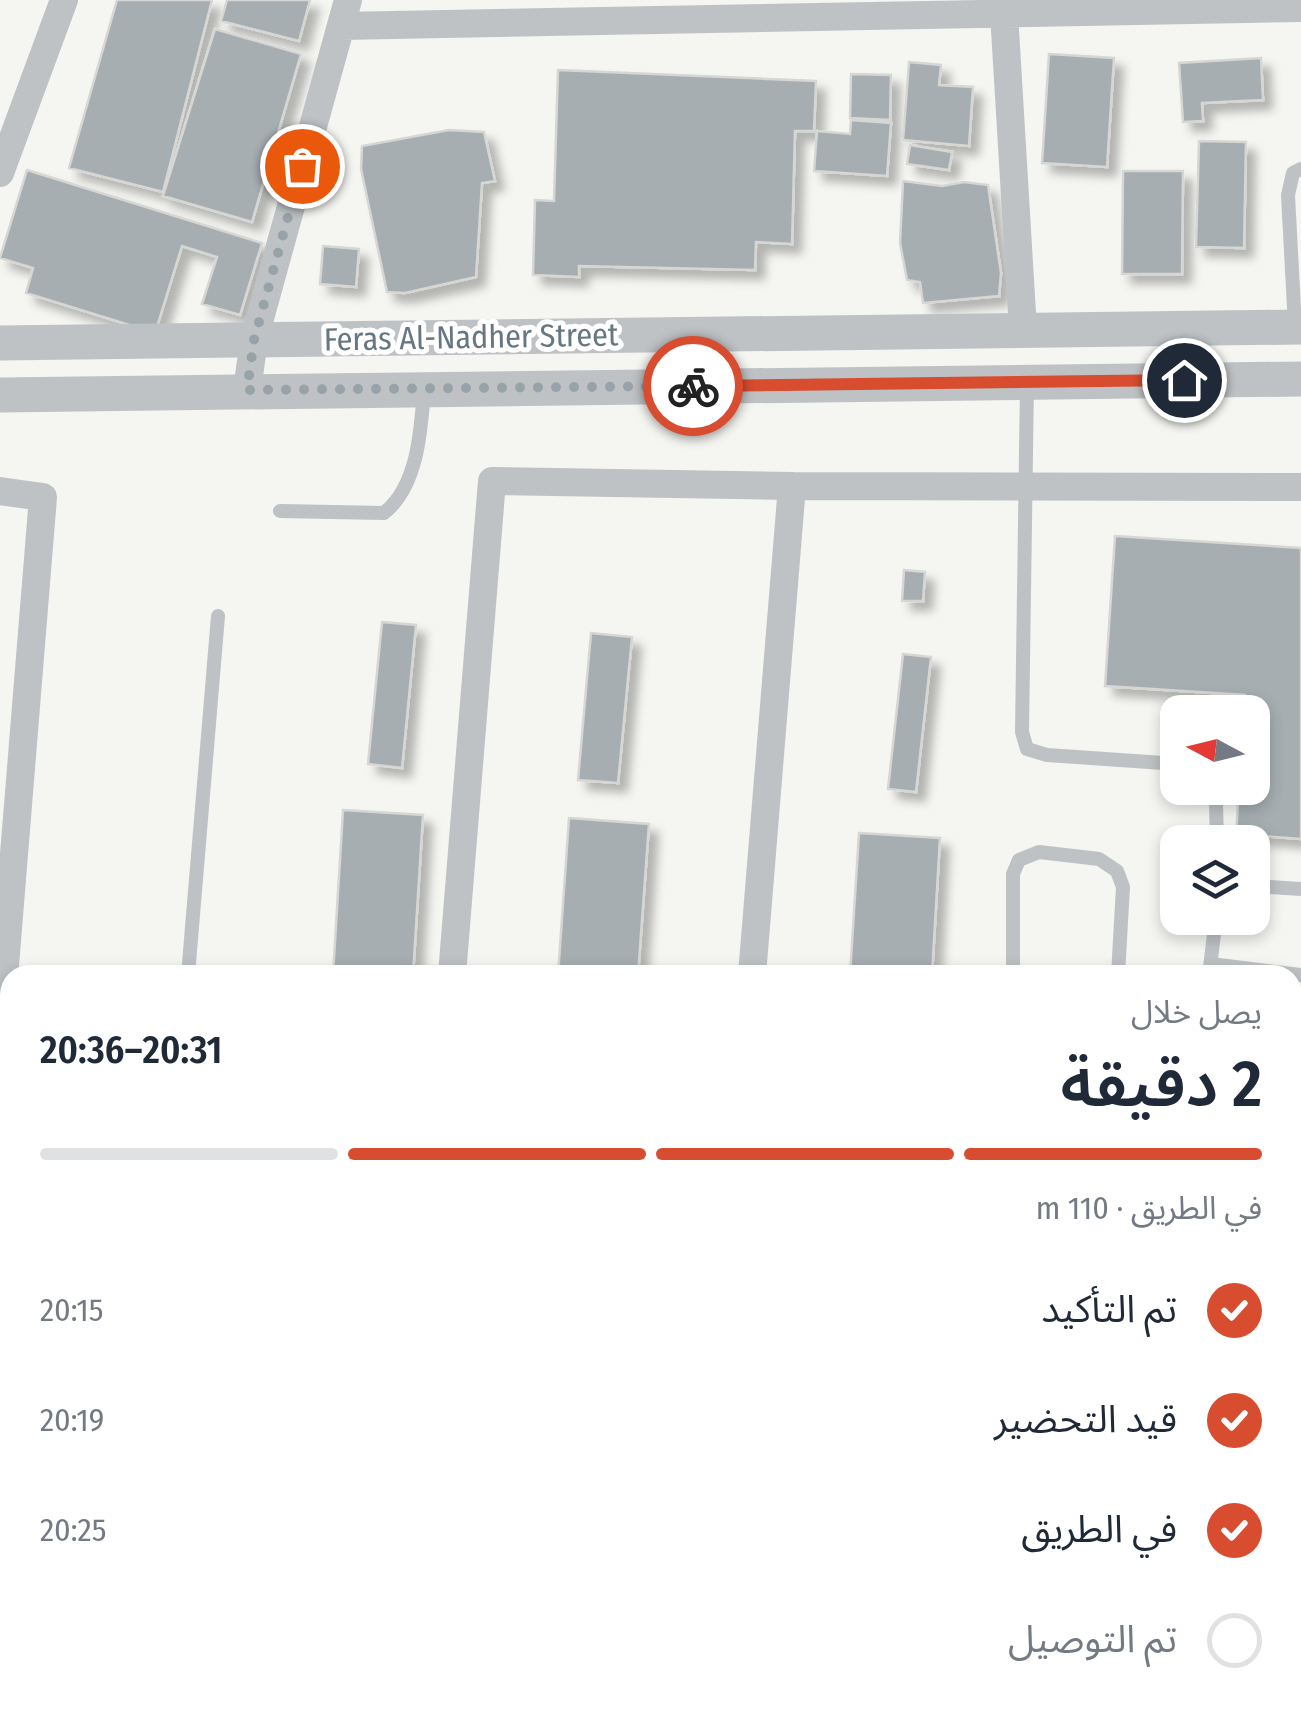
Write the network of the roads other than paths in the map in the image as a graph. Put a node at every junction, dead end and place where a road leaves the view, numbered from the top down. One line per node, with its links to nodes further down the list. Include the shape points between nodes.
1 (64, 0): 7 (street)
2 (1301, 8): 5 (street)
3 (630, 10): 4 (street); 5 (street)
4 (344, 13): 10 (street)
5 (1004, 13): 9 (street)
6 (1301, 168): 8 (lane, via 1293,173 1288,195)
7 (0, 173)
8 (1298, 327): 9 (street, Feras Al-Nadher Street)
9 (1023, 330): 10 (street, Feras Al-Nadher Street)
10 (254, 340): 11 (street, Feras Al-Nadher Street); 15 (street)
11 (0, 343)
12 (1301, 379): 13 (street, Feras Al-Nadher Street)
13 (1028, 382): 14 (street, Feras Al-Nadher Street); 18 (lane)
14 (424, 389): 15 (street, Feras Al-Nadher Street); 21 (lane, via 422,429 395,504 384,513)
15 (247, 390): 16 (street, Feras Al-Nadher Street)
16 (0, 395)
17 (792, 486): 18 (street); 30 (street, via 492,481); 31 (street)
18 (1027, 486): 19 (street); 23 (lane, via 1027,749)
19 (1301, 487)
20 (0, 491): 27 (street, via 43,498)
21 (280, 511)
22 (218, 616): 29 (lane)
23 (1160, 763)
24 (1270, 887): 25 (lane)
25 (1301, 889)
26 (1214, 935): 34 (lane)
27 (3, 939): 28 (street)
28 (2, 965)
29 (189, 965)
30 (453, 965)
31 (753, 965)
32 (1013, 965): 33 (lane, via 1013,874 1019,860 1040,852 1100,859 1117,871 1123,887)
33 (1119, 965)
34 (1210, 965)

